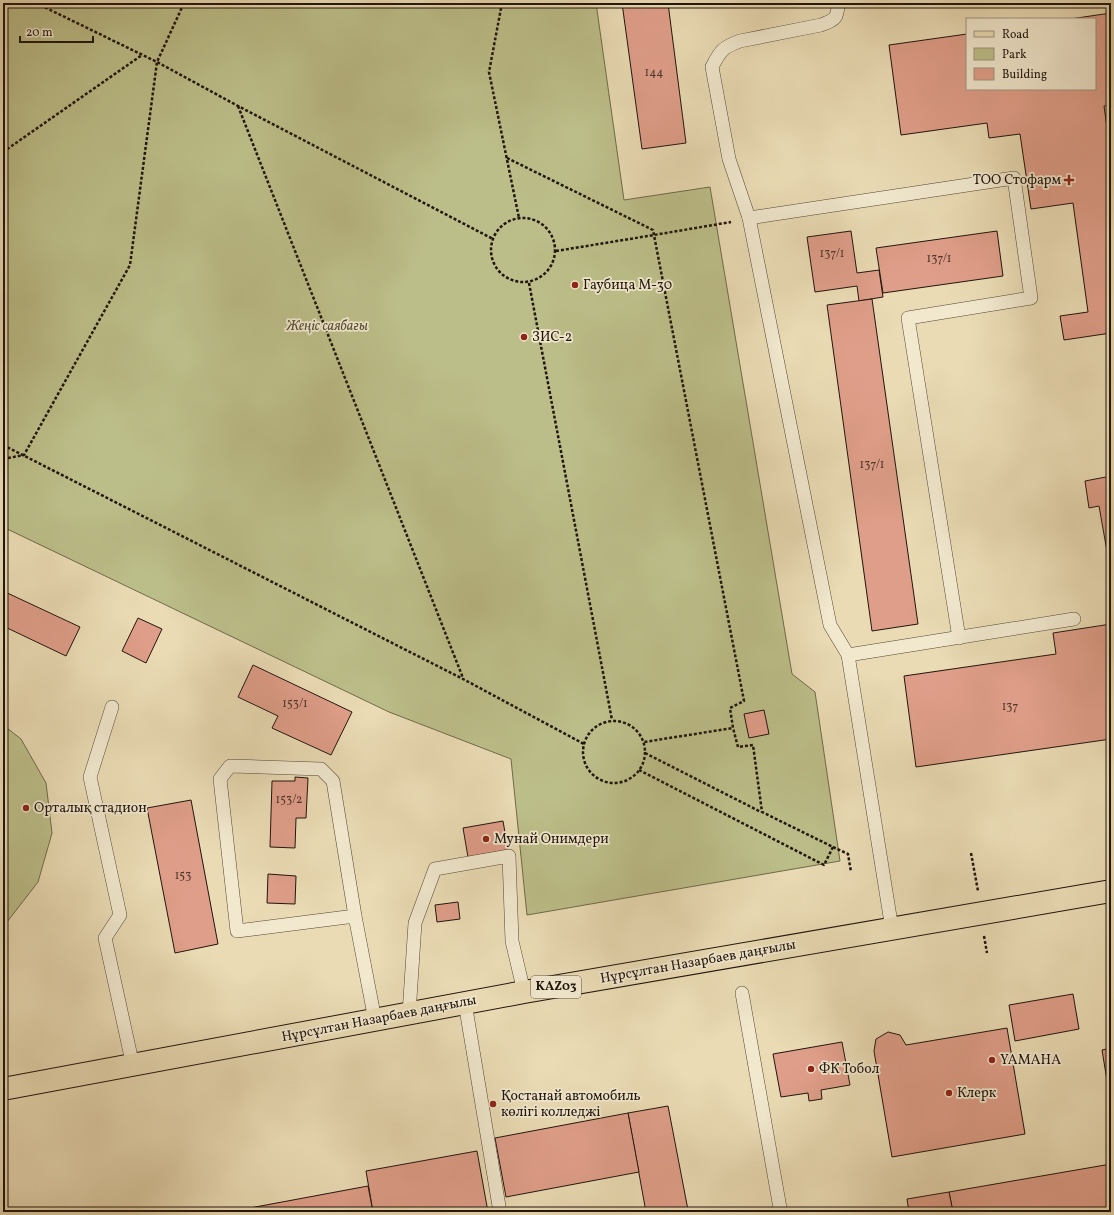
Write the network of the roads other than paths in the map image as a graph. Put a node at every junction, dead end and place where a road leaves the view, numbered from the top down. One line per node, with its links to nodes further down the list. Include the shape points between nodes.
1 (838, 3): 2 (lane, via 838,12 833,21 728,45 718,54 712,67 729,160)
2 (749, 218): 4 (lane, via 1014,178 1031,298 908,318); 5 (lane, via 830,625)
3 (1074, 619): 4 (lane)
4 (959, 638): 5 (lane)
5 (848, 655): 9 (lane)
6 (112, 707): 15 (lane, via 90,777 120,915 105,938)
7 (1111, 891): 9 (main road, Нұрсұлтан Назарбаев даңғылы / KАZ03)
8 (355, 916): 8 (lane, via 333,781 321,769 230,766 220,779 238,932); 14 (lane)
9 (892, 929): 10 (main road, Нұрсұлтан Назарбаев даңғылы / KАZ03)
10 (524, 992): 12 (main road, Нұрсұлтан Назарбаев даңғылы / KАZ03); 13 (lane, via 512,941 509,856 435,869 415,923)
11 (742, 993): 17 (lane)
12 (465, 1004): 13 (main road, Нұрсұлтан Назарбаев даңғылы / KАZ03); 18 (lane)
13 (410, 1014): 14 (main road, Нұрсұлтан Назарбаев даңғылы / KАZ03)
14 (375, 1020): 15 (main road, Нұрсұлтан Назарбаев даңғылы / KАZ03)
15 (133, 1066): 16 (main road, Нұрсұлтан Назарбаев даңғылы / KАZ03)
16 (3, 1089)
17 (780, 1208)
18 (500, 1212)

